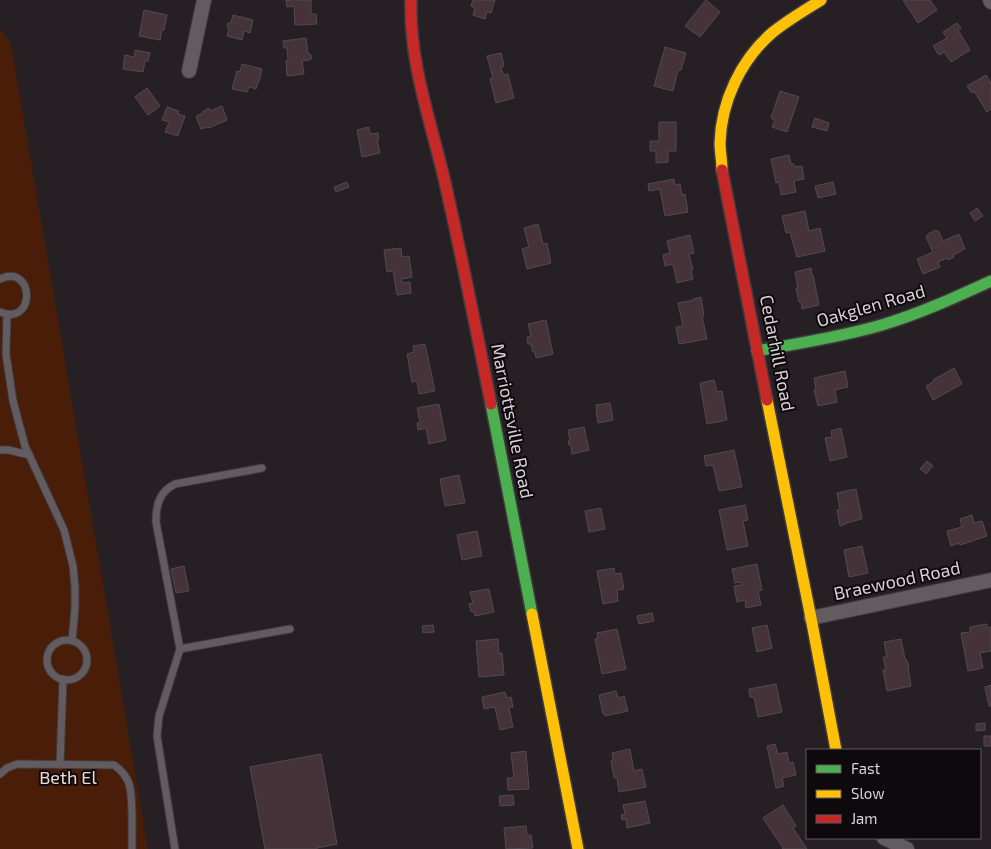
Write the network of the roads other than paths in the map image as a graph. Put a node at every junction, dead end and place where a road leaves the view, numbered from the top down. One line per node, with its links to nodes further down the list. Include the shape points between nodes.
1 (204, 0): 4 (street)
2 (411, 0): 24 (street, Marriottsville Road, via 410,31 414,52 466,276)
3 (821, 0): 8 (street, Cedarhill Road, via 782,25 754,52 740,72 723,117 720,143 722,170)
4 (189, 71)
5 (0, 279): 7 (lane, via 6,276 19,279 27,291 21,309)
6 (991, 281): 8 (street, Oakglen Road, via 924,311 883,325)
7 (3, 313): 10 (lane, via 11,392)
8 (756, 351): 13 (street, Cedarhill Road)
9 (0, 450): 10 (lane)
10 (29, 455): 15 (lane, via 64,530 73,566 75,608)
11 (262, 468): 16 (lane, via 176,484 163,493 159,501 156,522)
12 (991, 580): 13 (street, Braewood Road)
13 (811, 618): 18 (street, Cedarhill Road)
14 (290, 629): 16 (lane)
15 (72, 640): 17 (lane, via 83,648 86,662 84,669 74,678); 17 (lane, via 54,644 47,656 50,670)
16 (180, 649): 23 (lane, via 159,716 157,736)
17 (62, 678): 19 (lane)
18 (836, 749)
19 (60, 764): 20 (lane, via 17,764); 22 (lane, via 114,765 122,770 131,789)
20 (0, 774)
21 (886, 839): 25 (street)
22 (132, 849)
23 (175, 849)
24 (578, 849)
25 (907, 849)

